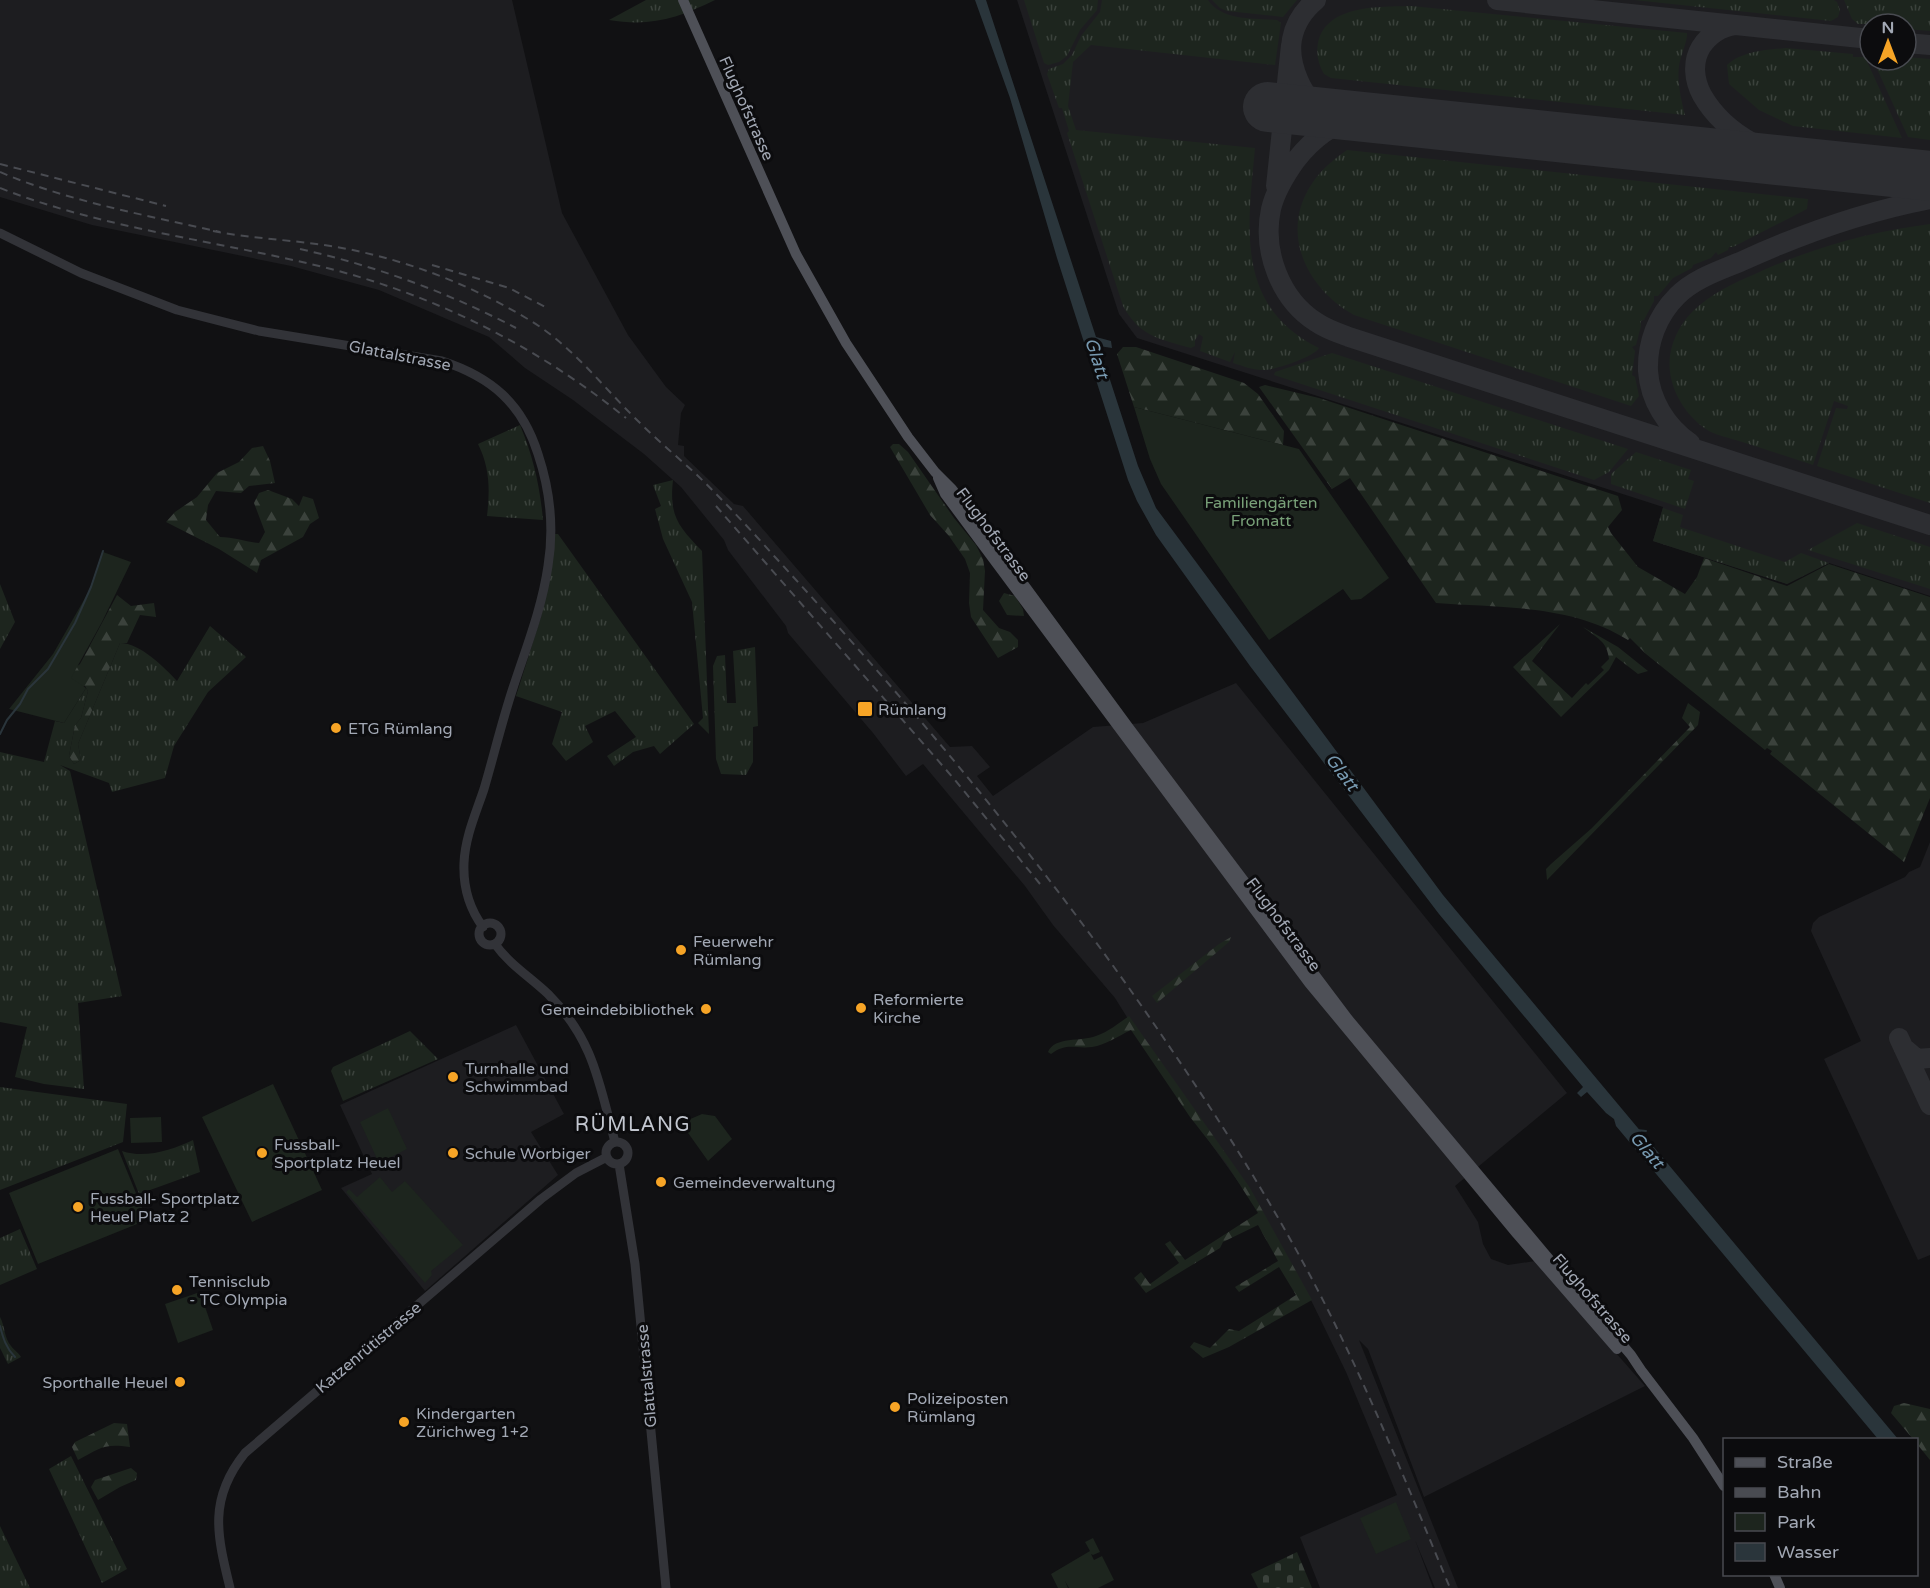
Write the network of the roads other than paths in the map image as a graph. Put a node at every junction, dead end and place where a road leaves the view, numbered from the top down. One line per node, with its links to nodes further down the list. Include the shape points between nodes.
1 (683, 0): 8 (main road, Flughofstrasse, via 768,195 814,289 876,391 935,472 945,494 1309,983 1531,1246 1631,1354)
2 (0, 233): 3 (street, Glattalstrasse, via 81,273 177,310 259,331 423,357 462,368 500,390 526,423 549,497 551,540 538,610 467,843 465,883 470,908)
3 (483, 927): 4 (street, via 481,940); 4 (street, via 491,924 500,929)
4 (495, 944): 5 (street, via 547,993 581,1037 603,1089)
5 (615, 1142): 6 (street, via 609,1146); 7 (street, via 628,1150 626,1161)
6 (607, 1157): 7 (street); 9 (street, Katzenrütistrasse, via 576,1173 541,1199 254,1443 236,1463 220,1500 217,1526)
7 (619, 1164): 10 (street, Glattalstrasse, via 635,1264)
8 (1723, 1483)
9 (230, 1588)
10 (666, 1588)

